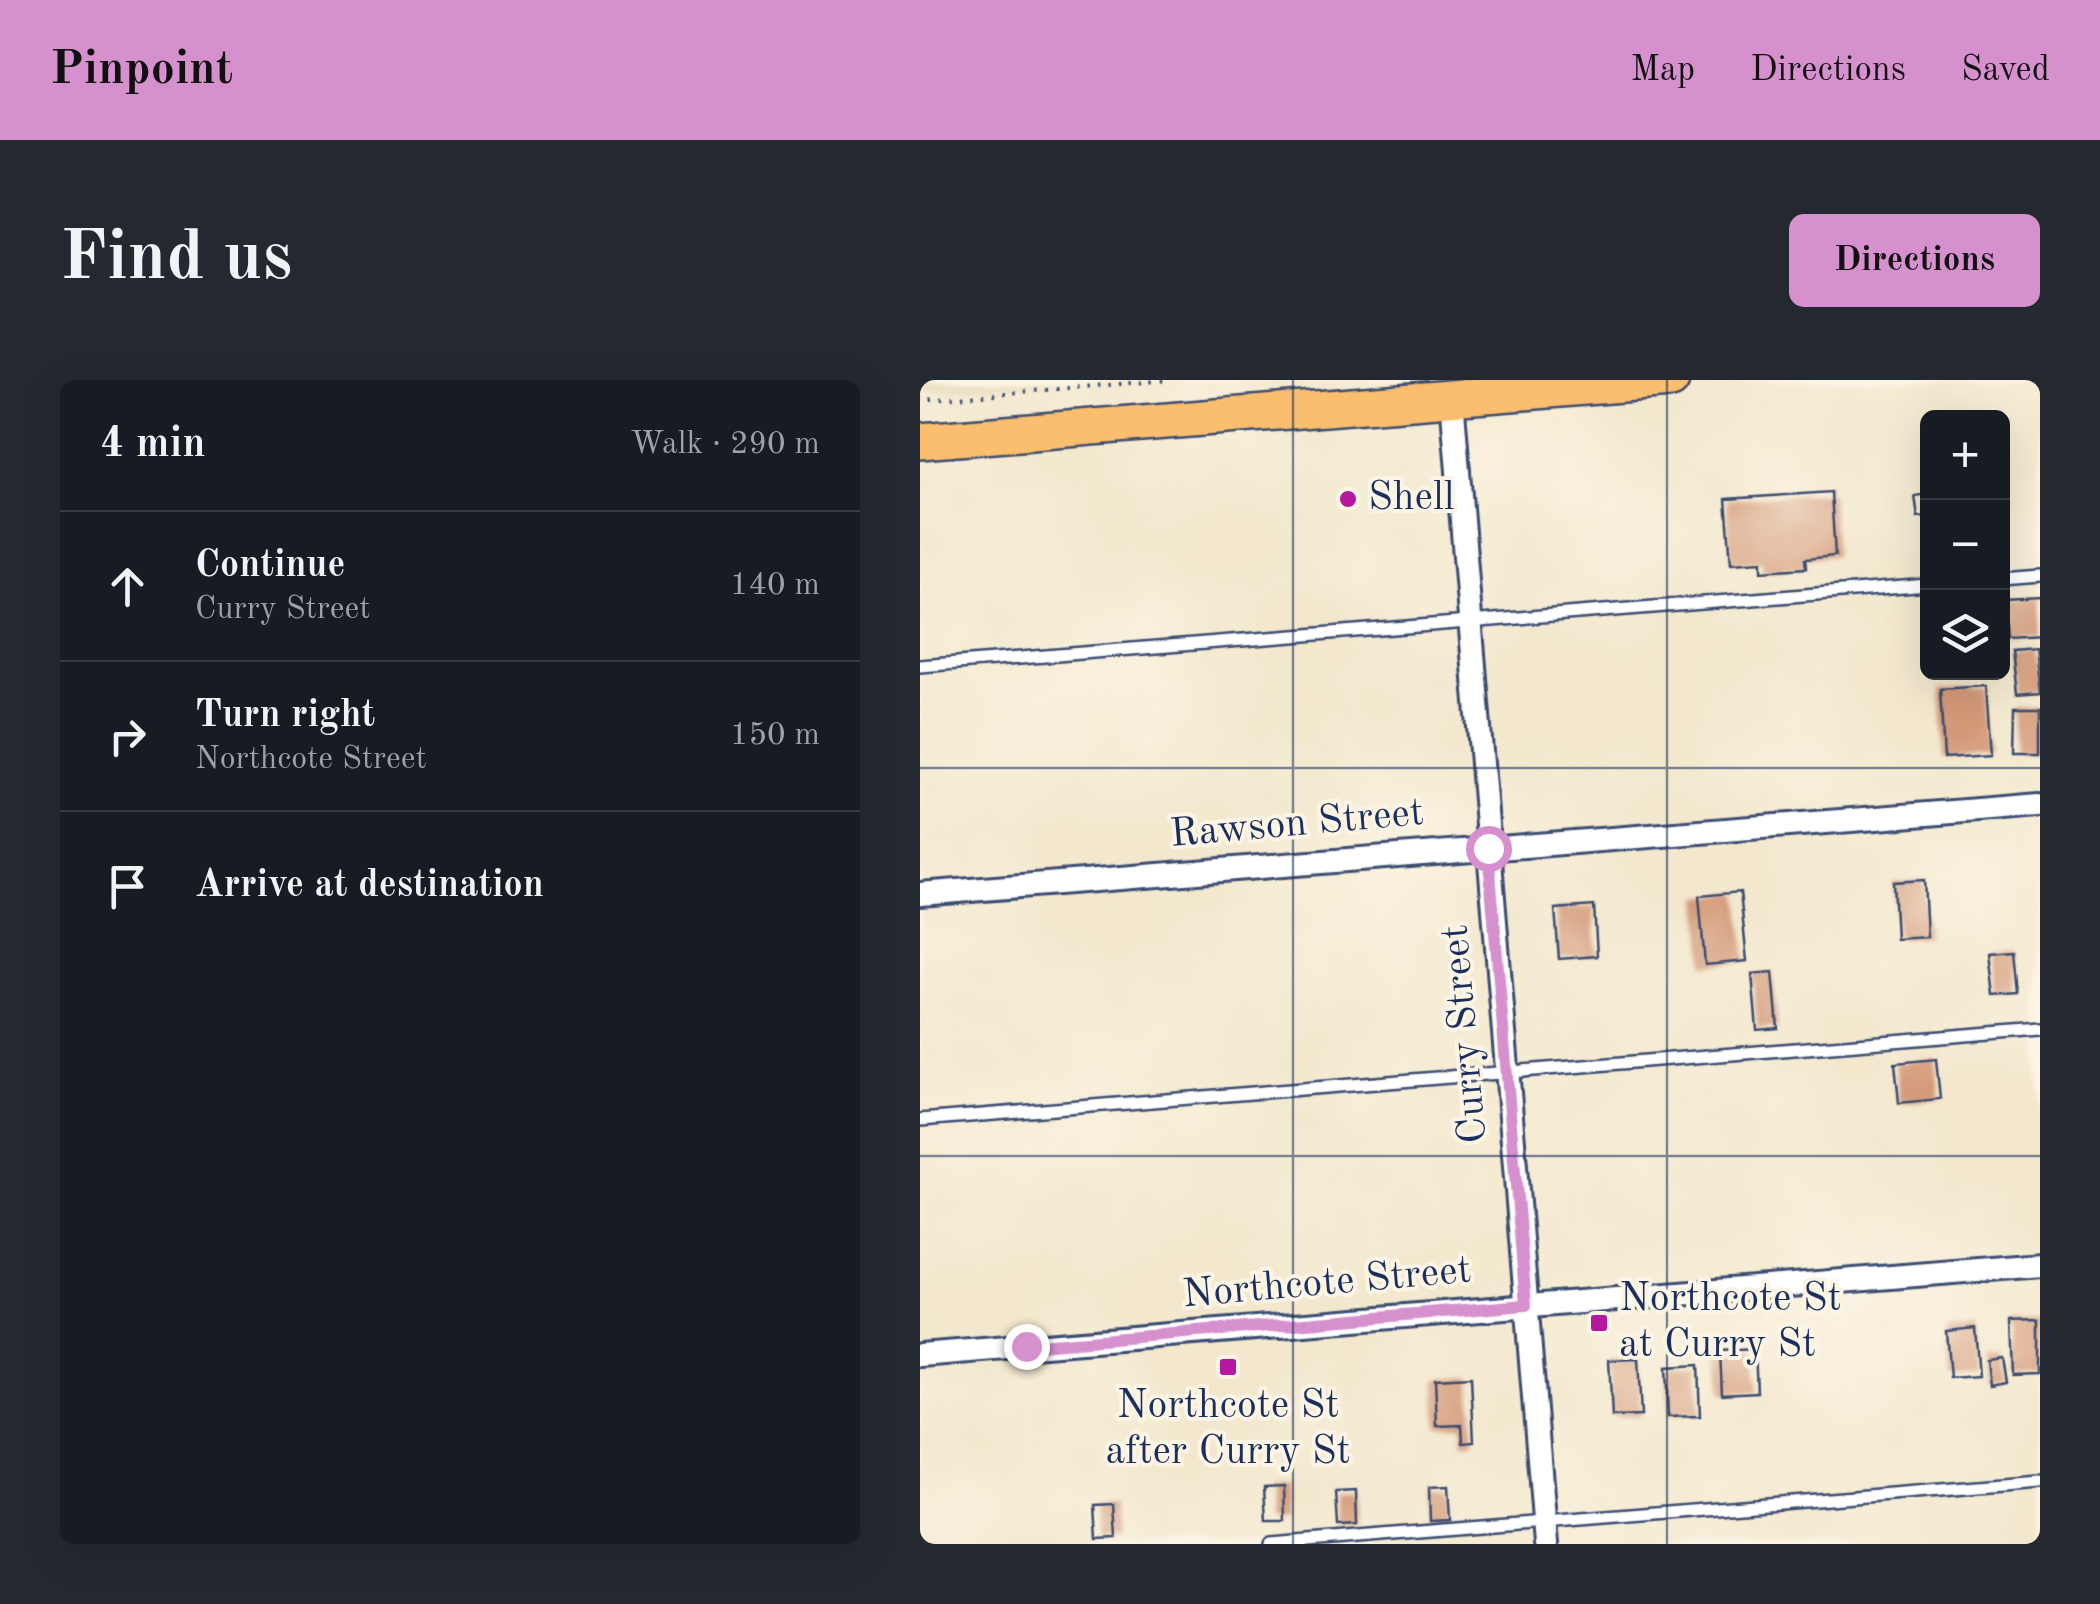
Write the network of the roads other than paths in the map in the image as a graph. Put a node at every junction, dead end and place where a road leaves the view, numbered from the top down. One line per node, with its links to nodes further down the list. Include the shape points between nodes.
1 (1671, 380): 2 (main road)
2 (1452, 398): 3 (main road); 7 (street, Curry Street)
3 (920, 442)
4 (2040, 576): 5 (lane)
5 (2010, 578)
6 (1920, 586): 7 (lane)
7 (1470, 622): 8 (lane); 10 (street, Curry Street)
8 (920, 666)
9 (2040, 805): 10 (street, Rawson Street)
10 (1488, 848): 11 (street, Rawson Street); 13 (street, Curry Street)
11 (920, 894)
12 (2040, 1029): 13 (lane)
13 (1507, 1074): 14 (lane); 16 (street, Curry Street)
14 (920, 1120)
15 (2040, 1265): 16 (street, Northcote Street)
16 (1526, 1305): 17 (street, Northcote Street); 19 (street, Curry Street)
17 (920, 1355)
18 (2040, 1482): 19 (lane)
19 (1545, 1533): 20 (lane)
20 (1271, 1544)

